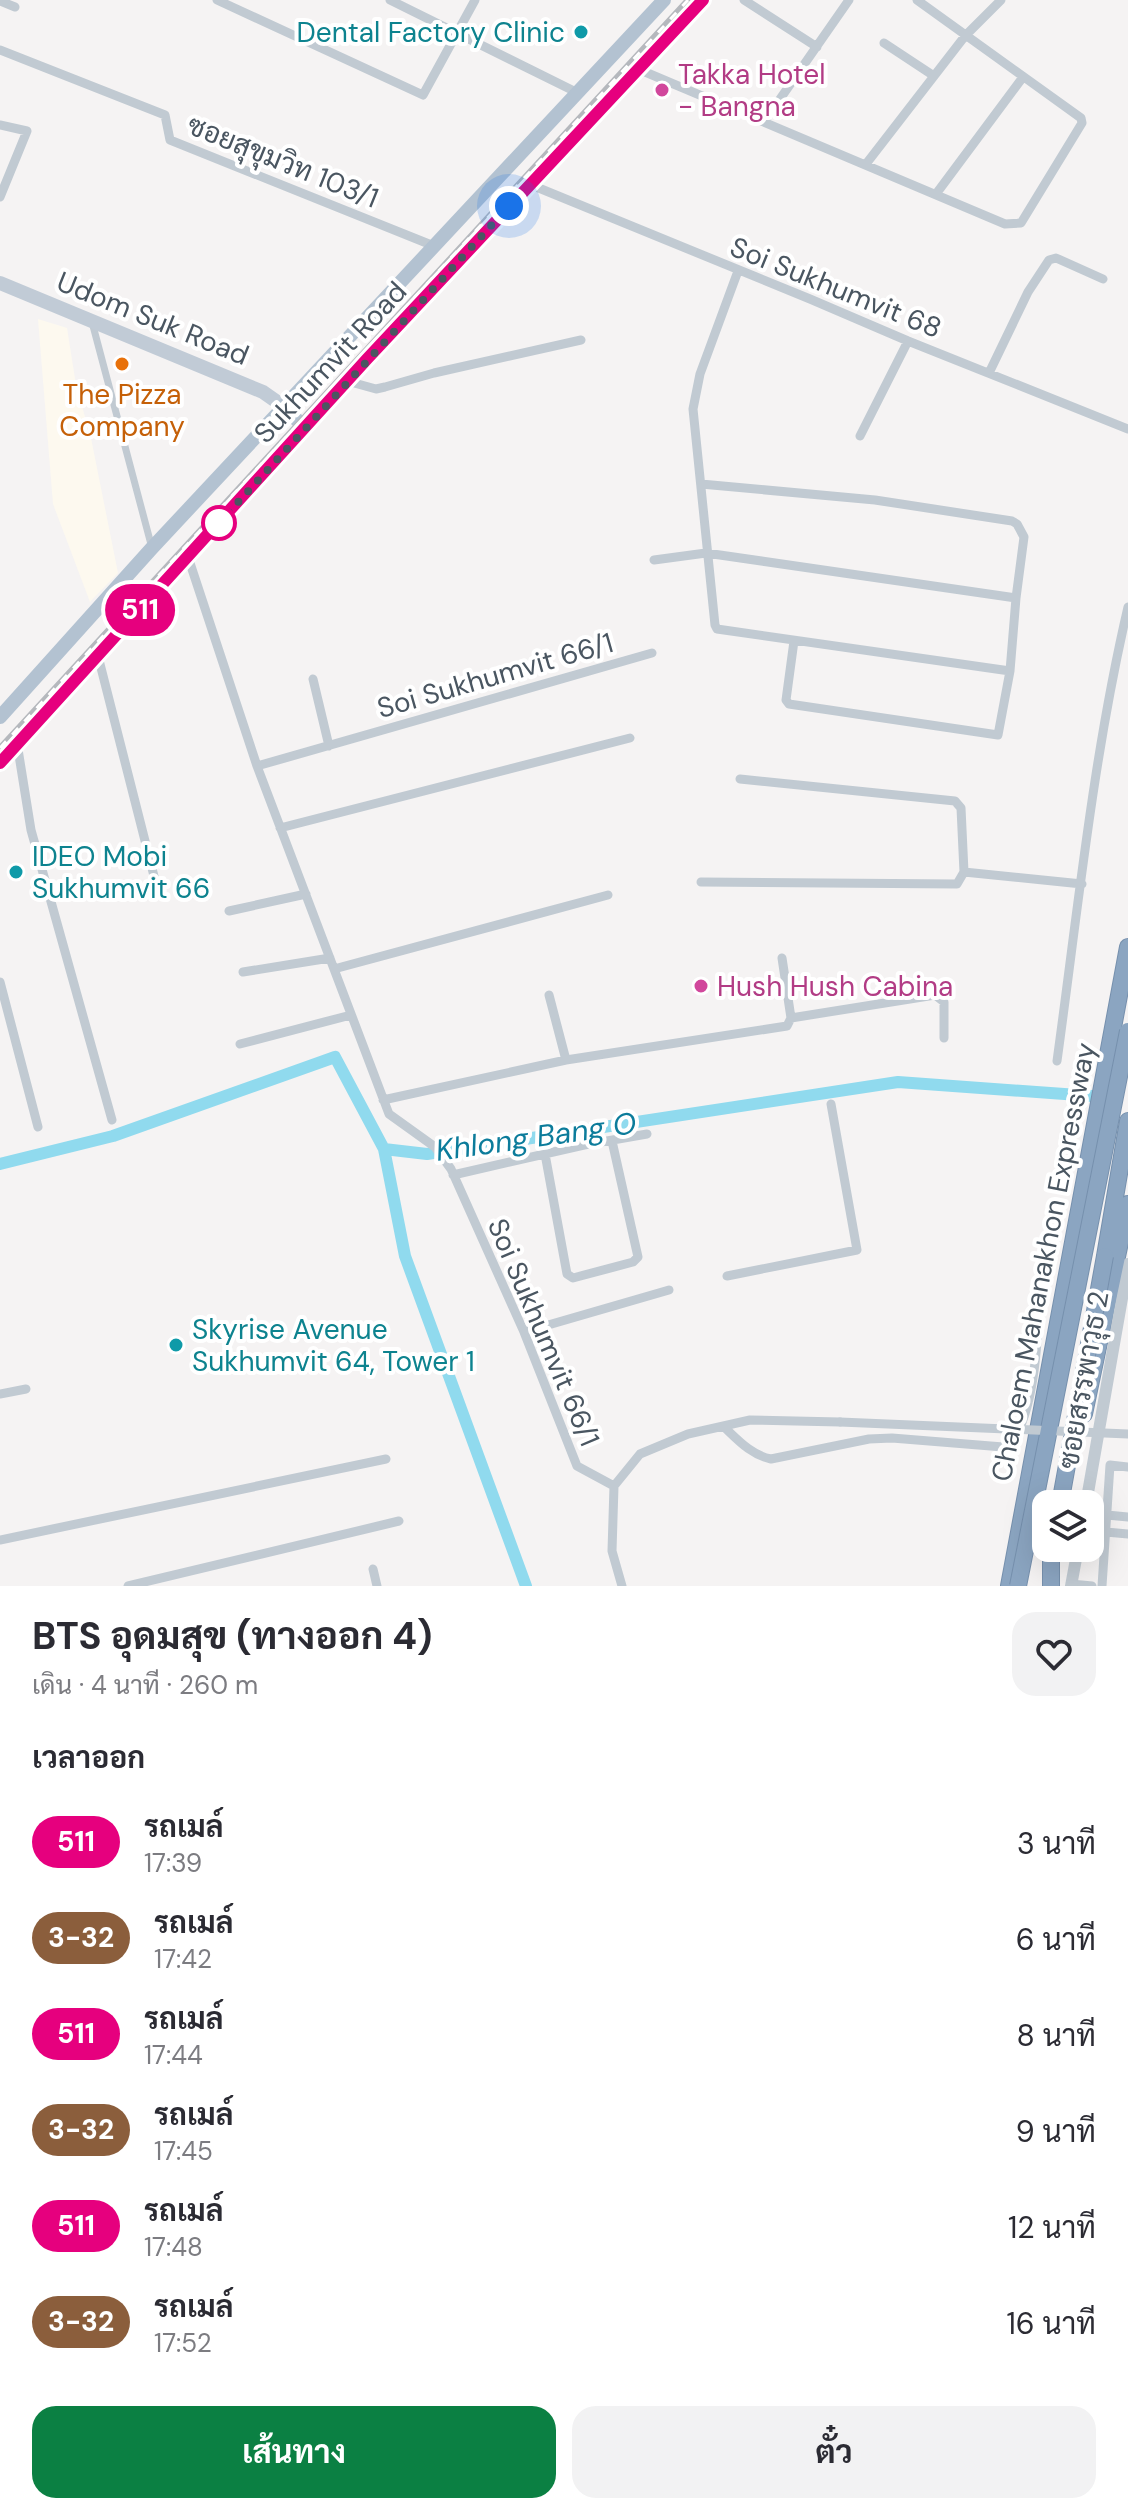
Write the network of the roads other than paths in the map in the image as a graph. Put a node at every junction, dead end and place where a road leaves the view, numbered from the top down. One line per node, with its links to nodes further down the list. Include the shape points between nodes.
1 (217, 0): 12 (street, via 423,95)
2 (390, 0): 12 (street)
3 (475, 0): 12 (street)
4 (664, 0): 20 (main road, Sukhumvit Road)
5 (703, 0): 17 (main road, Sukhumvit Road)
6 (744, 0): 15 (street)
7 (849, 0): 15 (street)
8 (917, 0): 13 (street)
9 (1001, 0): 13 (street)
10 (0, 1): 11 (street)
11 (15, 7)
12 (456, 33): 20 (street)
13 (965, 36): 18 (street); 19 (street)
14 (884, 43): 18 (street)
15 (817, 47): 21 (street)
16 (0, 50): 28 (street, ซอยสุขุมวิท 103/1, via 165,115 170,140)
17 (638, 69): 21 (street); 25 (main road, Sukhumvit Road)
18 (934, 76): 23 (street)
19 (1023, 77): 26 (street); 26 (street, via 1082,123 1021,223 1005,224)
20 (576, 92): 24 (main road, Sukhumvit Road)
21 (764, 122): 23 (street)
22 (0, 125): 27 (street, via 27,131)
23 (866, 164): 26 (street)
24 (507, 168): 25 (main road); 28 (main road, Sukhumvit Road)
25 (529, 184): 29 (street, Soi Sukhumvit 68); 36 (main road, Sukhumvit Road)
26 (936, 194)
27 (0, 197)
28 (434, 246): 37 (main road, Sukhumvit Road)
29 (738, 271): 34 (street, Soi Sukhumvit 68); 41 (street, via 700,374 693,409)
30 (1103, 279): 35 (street, via 1056,258 1049,260)
31 (0, 283): 32 (main road, Udom Suk Road)
32 (92, 322): 37 (main road, Udom Suk Road, via 263,392); 42 (street)
33 (581, 340): 36 (street, via 376,389)
34 (908, 341): 35 (street, Soi Sukhumvit 68); 40 (street)
35 (989, 373): 39 (street, Soi Sukhumvit 68)
36 (347, 381): 38 (main road, Sukhumvit Road)
37 (283, 406): 38 (main road); 42 (main road, Sukhumvit Road)
38 (305, 428): 44 (main road, Sukhumvit Road)
39 (1128, 429)
40 (860, 436)
41 (701, 484): 43 (street); 46 (street, via 875,500 1012,521 1024,537)
42 (152, 548): 54 (main road, Sukhumvit Road)
43 (706, 553): 45 (street); 46 (street); 48 (street, via 717,629)
44 (188, 557): 51 (main road, Sukhumvit Road); 59 (street, Soi Sukhumvit 66/1)
45 (654, 560)
46 (1016, 598): 52 (street)
47 (1128, 607): 49 (street)
48 (794, 641): 52 (street); 52 (street, via 789,704 995,736)
49 (1124, 646): 65 (street, via 1109,686)
50 (652, 653): 57 (street, Soi Sukhumvit 66/1)
51 (98, 656): 56 (main road, Sukhumvit Road); 64 (street)
52 (1010, 671)
53 (313, 679): 57 (street)
54 (0, 717)
55 (630, 738): 61 (street)
56 (17, 743): 58 (main road, Sukhumvit Road); 85 (street, via 31,830)
57 (329, 746): 59 (street, Soi Sukhumvit 66/1)
58 (0, 763)
59 (257, 766): 61 (street, Soi Sukhumvit 66/1)
60 (740, 779): 62 (street, via 955,801 961,808)
61 (280, 828): 66 (street, Soi Sukhumvit 66/1)
62 (964, 872): 63 (street, via 957,884); 65 (street)
63 (701, 882)
64 (156, 884)
65 (1082, 884): 82 (street)
66 (306, 894): 68 (street); 70 (street, Soi Sukhumvit 66/1)
67 (608, 895): 72 (street)
68 (229, 911)
69 (1128, 947): 121 (highway, Chaloem Mahanakhon Expressway)
70 (330, 958): 72 (street, Soi Sukhumvit 66/1); 73 (street)
71 (782, 958): 77 (street)
72 (334, 969): 76 (street, Soi Sukhumvit 66/1)
73 (243, 972)
74 (0, 982): 87 (street)
75 (549, 995): 81 (street)
76 (351, 1015): 80 (street); 83 (street, Soi Sukhumvit 66/1)
77 (791, 1018): 79 (street, via 935,995 944,1002); 81 (street, via 787,1026)
78 (1128, 1031): 122 (highway, bridge)
79 (944, 1038)
80 (240, 1044)
81 (566, 1060): 83 (street)
82 (1057, 1061)
83 (383, 1100): 91 (street, Soi Sukhumvit 66/1, via 389,1114 435,1147)
84 (831, 1104): 95 (street, via 857,1250)
85 (112, 1120)
86 (1128, 1121): 105 (highway, bridge)
87 (38, 1127)
88 (647, 1134): 89 (street)
89 (612, 1141): 90 (street); 90 (street, via 638,1257 573,1278 567,1274)
90 (545, 1154): 91 (street)
91 (452, 1172): 97 (street, Soi Sukhumvit 66/1)
92 (1128, 1204): 106 (highway)
93 (1042, 1260): 100 (street, via 1034,1370 1023,1423 1010,1445 869,1439 771,1459 748,1450)
94 (1128, 1264): 107 (street, ซอยสรรพาวุธ 2)
95 (727, 1276)
96 (669, 1290): 97 (street)
97 (524, 1332): 104 (street, Soi Sukhumvit 66/1, via 577,1466)
98 (26, 1389): 99 (street)
99 (0, 1394)
100 (723, 1426): 101 (street, Soi Sukhumvit 66/1, bridge, via 750,1420); 104 (street, Soi Sukhumvit 66/1, via 640,1454)
101 (1128, 1434)
102 (386, 1459): 113 (street)
103 (1128, 1467): 108 (street, via 1110,1465)
104 (614, 1486): 120 (street, via 612,1551)
105 (1064, 1490)
106 (1065, 1490)
107 (1088, 1490)
108 (1107, 1515): 109 (street); 111 (street)
109 (1128, 1517)
110 (399, 1521): 118 (street)
111 (1106, 1532): 112 (street); 125 (street)
112 (1128, 1534)
113 (0, 1540)
114 (1050, 1562): 123 (highway, bridge)
115 (1075, 1562): 117 (street)
116 (373, 1569): 119 (street)
117 (1071, 1585): 124 (street)
118 (128, 1586)
119 (377, 1586)
120 (622, 1586)
121 (1009, 1586)
122 (1018, 1586)
123 (1047, 1586)
124 (1092, 1586)
125 (1102, 1586)

